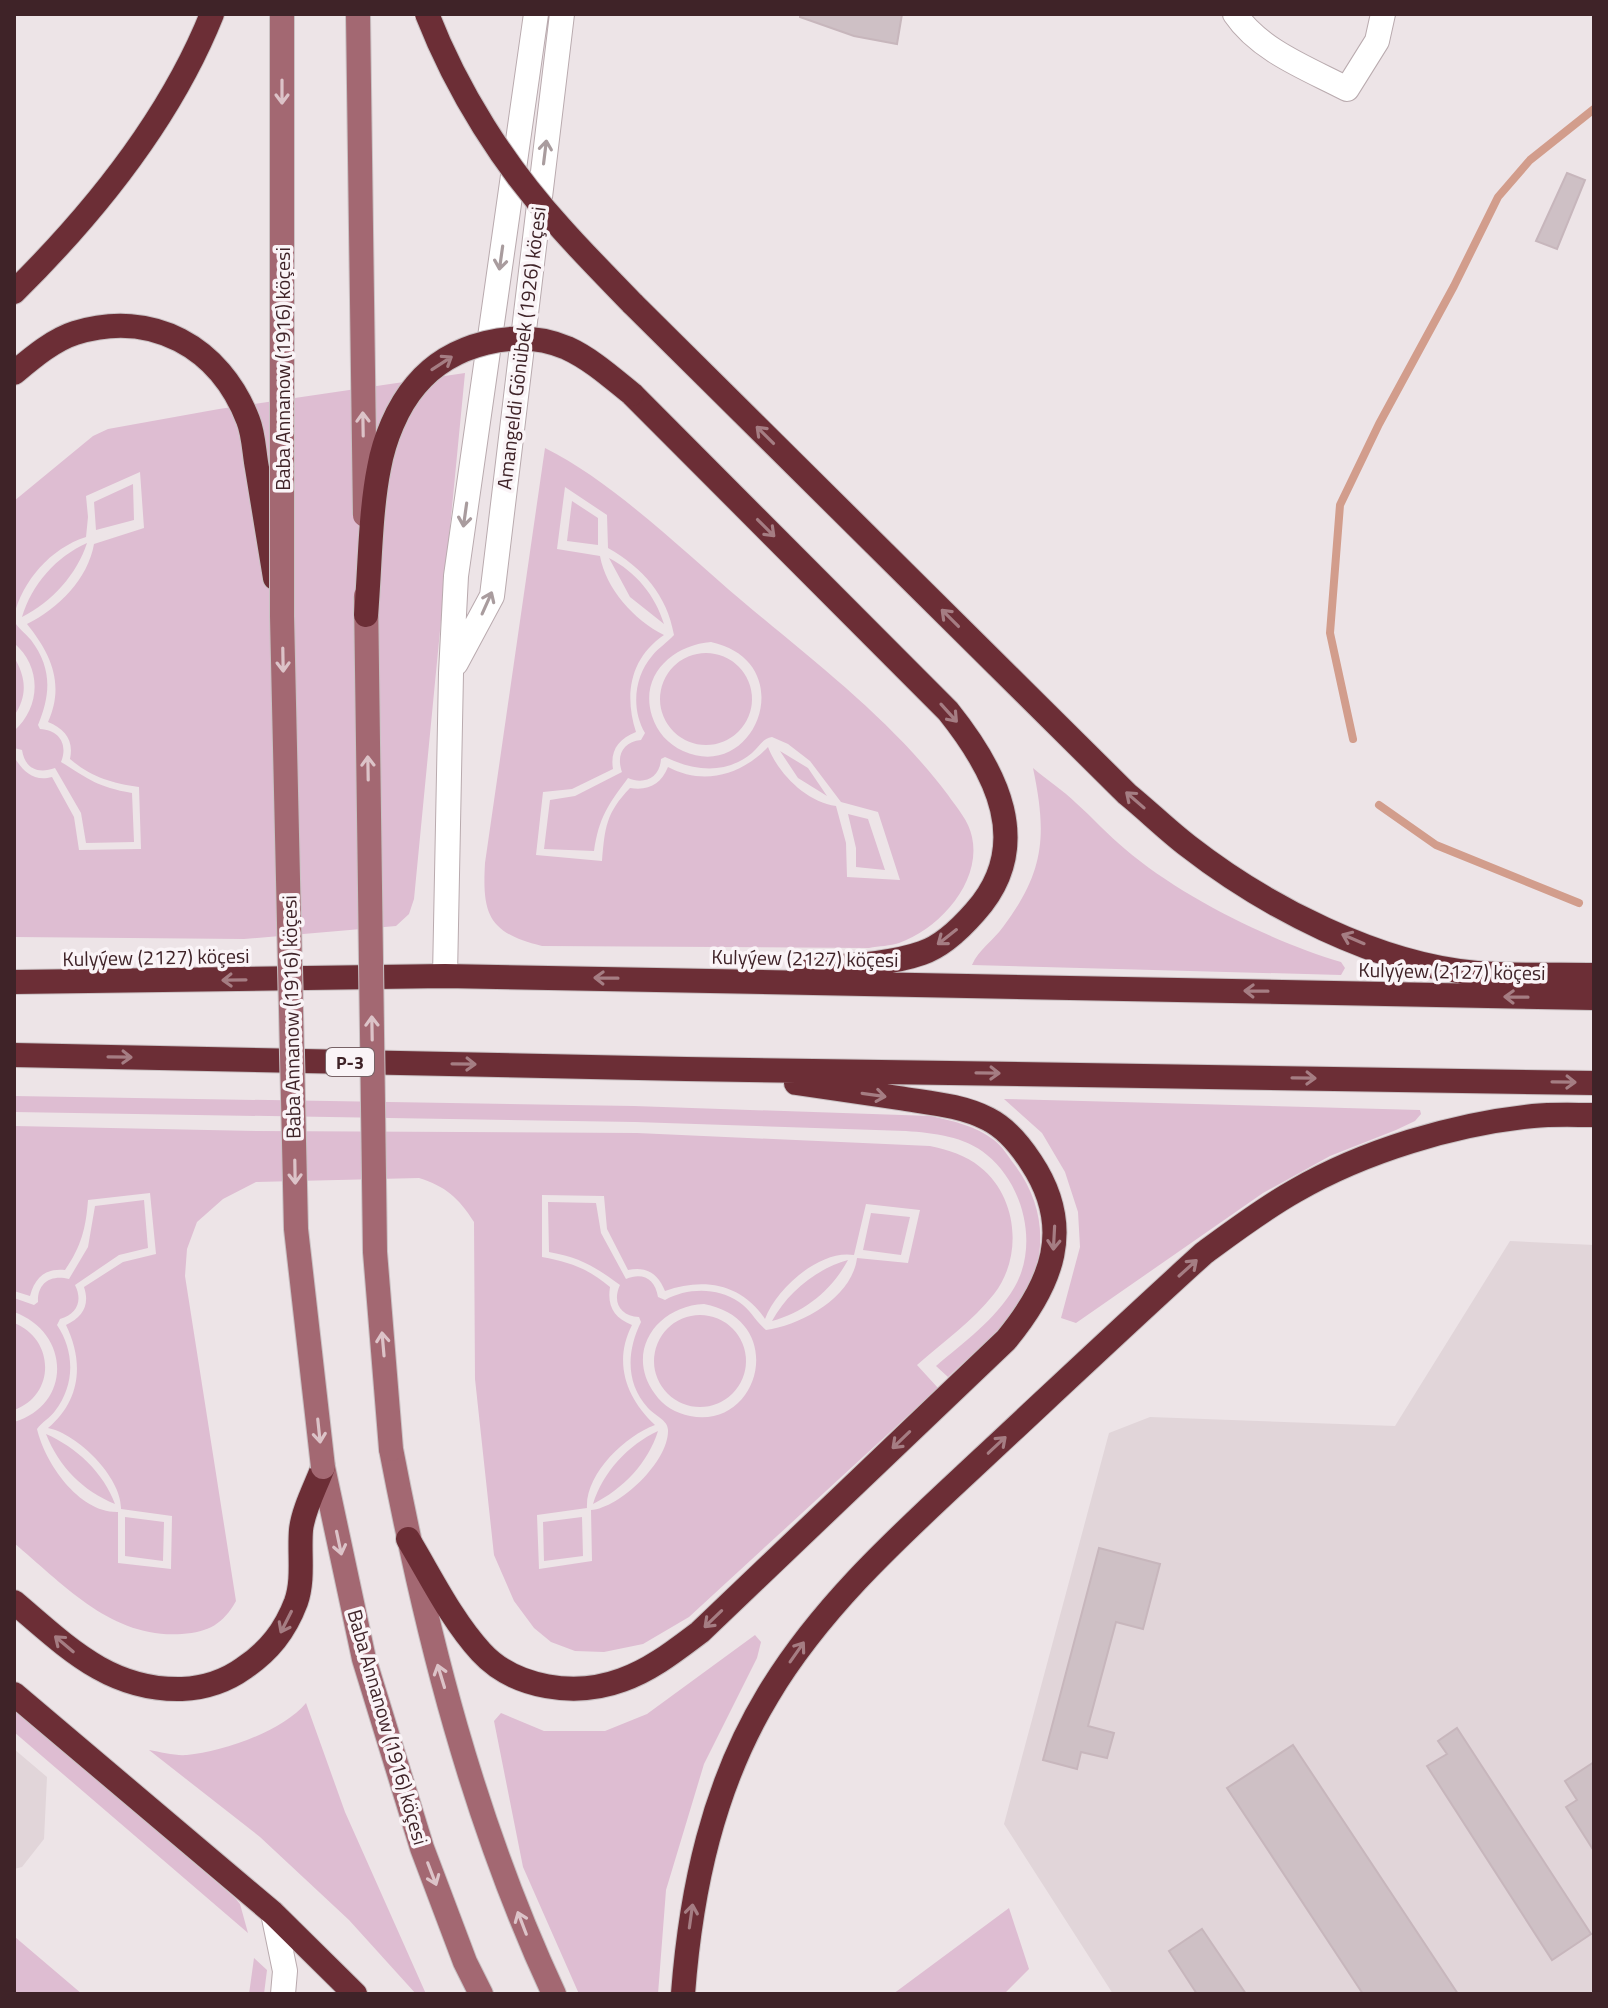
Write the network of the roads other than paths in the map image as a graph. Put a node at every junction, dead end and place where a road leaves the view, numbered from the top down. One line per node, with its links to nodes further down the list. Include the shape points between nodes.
1 (212, 14): 9 (highway, via 160,115 86,215)
2 (282, 14): 12 (main road, Baba Annanow (1916) köçesi, one-way to 12, bridge)
3 (358, 14): 11 (main road, one-way to 3, bridge)
4 (427, 14): 15 (highway, one-way to 4, bridge, via 1476,973 1379,950 1247,887 1188,846 1127,794 558,226 468,103)
5 (536, 14): 13 (street, Amangeldi Gönübek (1926) köçesi, one-way to 13, via 456,576)
6 (562, 14): 13 (street, Amangeldi Gönübek (1926) köçesi, one-way to 6, via 492,596)
7 (1235, 14): 8 (street, via 1245,28 1284,56 1347,89 1377,41)
8 (1383, 14)
9 (14, 292)
10 (14, 373): 12 (highway, bridge, via 73,333 106,326 136,325 164,332 208,359 228,382 250,424)
11 (366, 615): 17 (highway, one-way to 17, bridge, via 379,468 390,431 414,386 458,352 486,343 538,340 588,359 632,394 948,711 990,776 1007,838 998,877 968,921 924,952 893,960); 28 (main road, one-way to 11, bridge, via 391,1449 375,1252)
12 (282, 616): 27 (main road, Baba Annanow (1916) köçesi, one-way to 27, bridge, via 296,1229)
13 (451, 673): 16 (street, Amangeldi Gönübek (1926) köçesi)
14 (14, 974): 19 (highway)
15 (1594, 975)
16 (445, 976): 17 (highway, Kulyýew (2127) köçesi, one-way to 16); 19 (highway, Kulyýew (2127) köçesi, one-way to 19)
17 (684, 979): 20 (highway, Kulyýew (2127) köçesi, one-way to 17)
18 (14, 982): 19 (highway, Kulyýew (2127) köçesi)
19 (55, 983)
20 (1594, 998)
21 (14, 1055): 22 (highway, P-3)
22 (73, 1056): 23 (highway); 24 (highway, P-3, one-way to 24)
23 (14, 1066)
24 (686, 1069): 25 (highway, one-way to 25); 28 (highway, one-way to 28, via 935,1103 1001,1126 1041,1177 1054,1213 1053,1255 1027,1315 700,1632 622,1680 569,1689 501,1670 463,1631)
25 (1594, 1083)
26 (1594, 1115): 36 (highway, one-way to 26, via 703,1850 738,1754 768,1695 806,1640 880,1554 1204,1253 1258,1213 1350,1165 1420,1139 1476,1124)
27 (323, 1467): 29 (highway, one-way to 29, via 301,1527 302,1571 288,1621 261,1656 234,1676 188,1689 130,1684 76,1655); 34 (main road, Baba Annanow (1916) köçesi, one-way to 34, via 364,1659 422,1848)
28 (408, 1539): 35 (main road, one-way to 28, via 486,1826 433,1652)
29 (14, 1602)
30 (14, 1694): 31 (highway)
31 (273, 1913): 32 (street, via 283,1958); 33 (highway)
32 (283, 1994)
33 (355, 1994)
34 (481, 1994)
35 (554, 1994)
36 (683, 1994)

